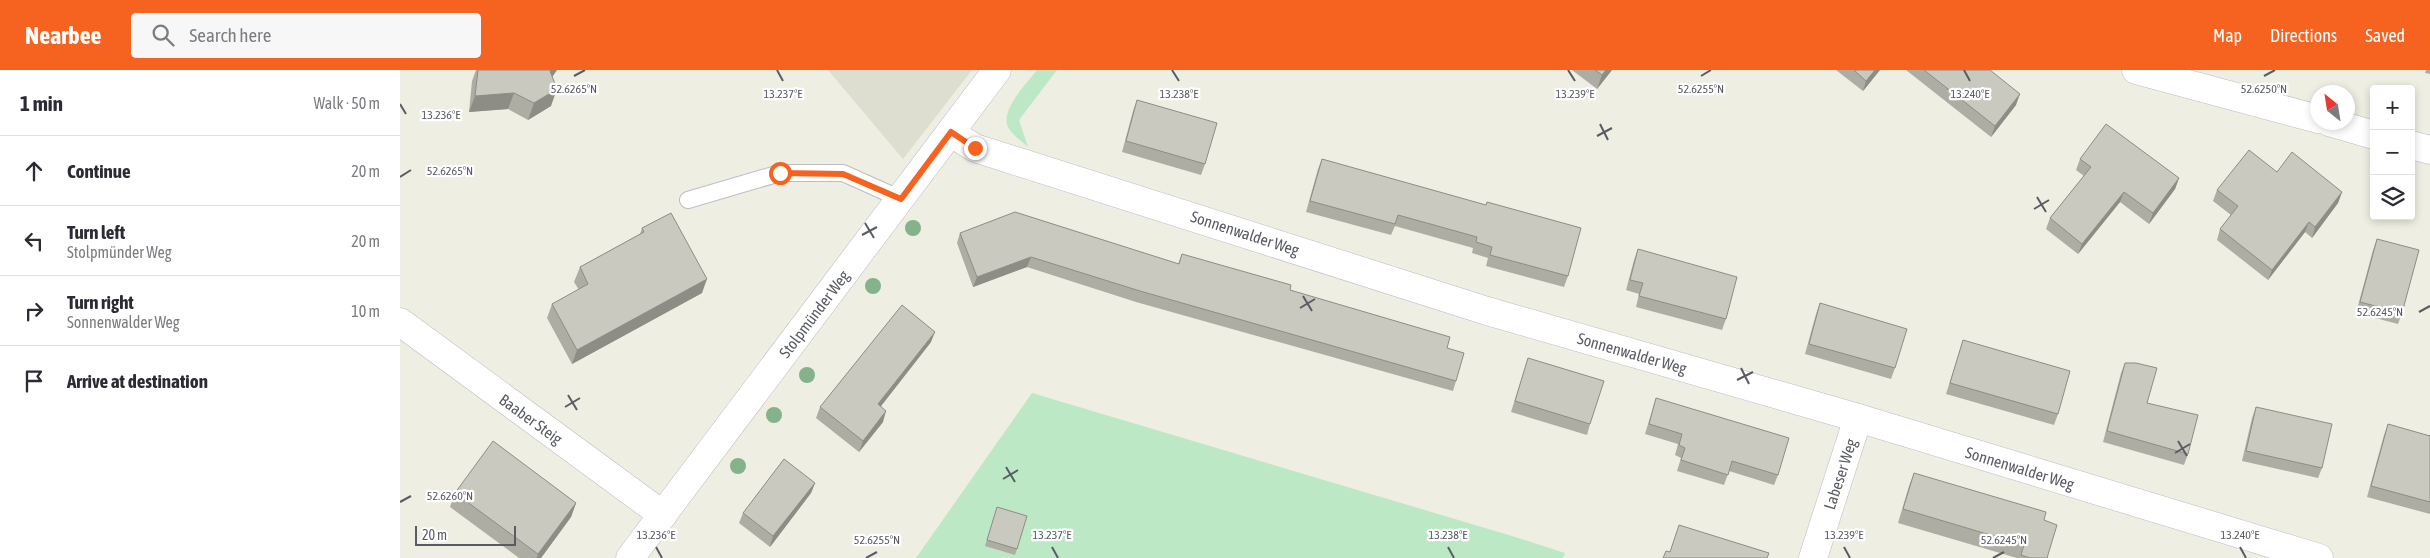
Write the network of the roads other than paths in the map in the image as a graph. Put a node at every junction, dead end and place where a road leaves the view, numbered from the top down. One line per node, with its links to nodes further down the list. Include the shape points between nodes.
1 (997, 70): 5 (street, Stolpmünder Weg)
2 (2136, 70): 3 (street)
3 (2310, 117)
4 (2355, 129): 6 (street)
5 (951, 132): 9 (street, Stolpmünder Weg); 12 (street, Sonnenwalder Weg, via 975,148 1488,311)
6 (2370, 133)
7 (2415, 146): 8 (street)
8 (2430, 150)
9 (901, 199): 10 (lane, via 843,174 780,173); 13 (street, Stolpmünder Weg)
10 (688, 200)
11 (400, 322): 13 (street, Baaber Steig)
12 (1858, 418): 14 (street, Sonnenwalder Weg); 16 (street, Labeser Weg)
13 (663, 515): 15 (street, Stolpmünder Weg)
14 (2287, 554): 17 (street, Sonnenwalder Weg)
15 (630, 558)
16 (1813, 558)
17 (2319, 558)

